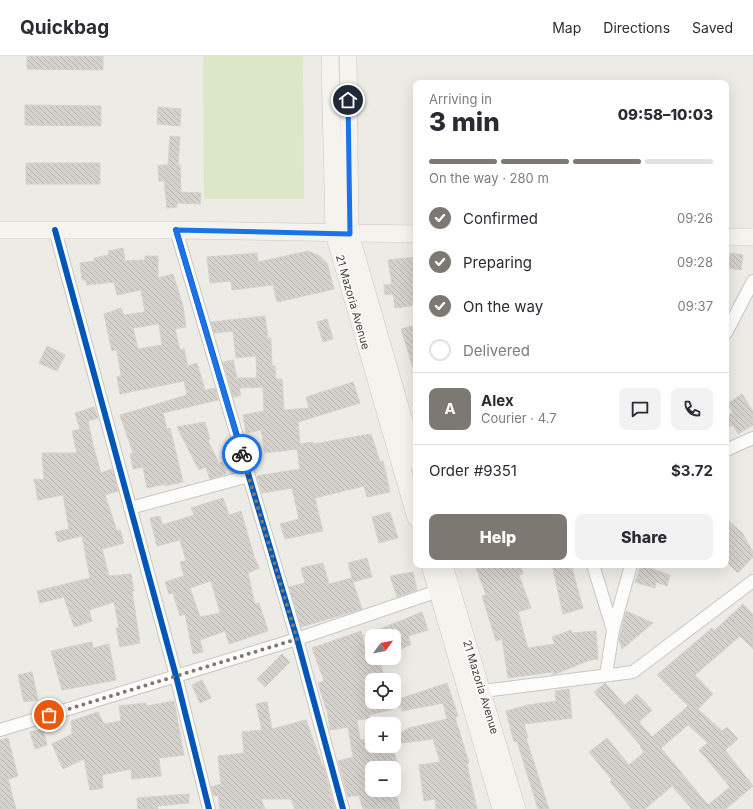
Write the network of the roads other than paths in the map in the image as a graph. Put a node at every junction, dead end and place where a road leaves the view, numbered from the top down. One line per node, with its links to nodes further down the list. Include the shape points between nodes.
1 (330, 56): 6 (main road, 21 Mazoria Avenue)
2 (348, 56): 6 (main road, 21 Mazoria Avenue)
3 (0, 230): 4 (main road)
4 (55, 230): 5 (main road); 17 (street)
5 (176, 230): 6 (main road); 15 (street)
6 (342, 234): 7 (main road); 14 (main road, 21 Mazoria Avenue); 16 (main road, 21 Mazoria Avenue)
7 (413, 234)
8 (729, 237): 9 (main road)
9 (753, 238)
10 (753, 281): 11 (street)
11 (729, 328)
12 (753, 438): 13 (street)
13 (729, 449)
14 (413, 453)
15 (249, 476): 17 (street); 25 (street)
16 (413, 506)
17 (130, 508): 27 (street)
18 (432, 568): 23 (main road, 21 Mazoria Avenue)
19 (444, 568): 23 (main road, 21 Mazoria Avenue)
20 (594, 568): 24 (street)
21 (630, 568): 24 (street)
22 (753, 581): 26 (street, via 633,672)
23 (444, 589): 25 (street); 28 (main road, 21 Mazoria Avenue); 32 (main road, 21 Mazoria Avenue)
24 (613, 630): 26 (street)
25 (297, 639): 27 (street); 31 (street)
26 (606, 675): 28 (street)
27 (176, 676): 29 (street); 30 (street)
28 (483, 691): 33 (main road, 21 Mazoria Avenue)
29 (0, 730)
30 (209, 809)
31 (343, 809)
32 (501, 809)
33 (517, 809)

